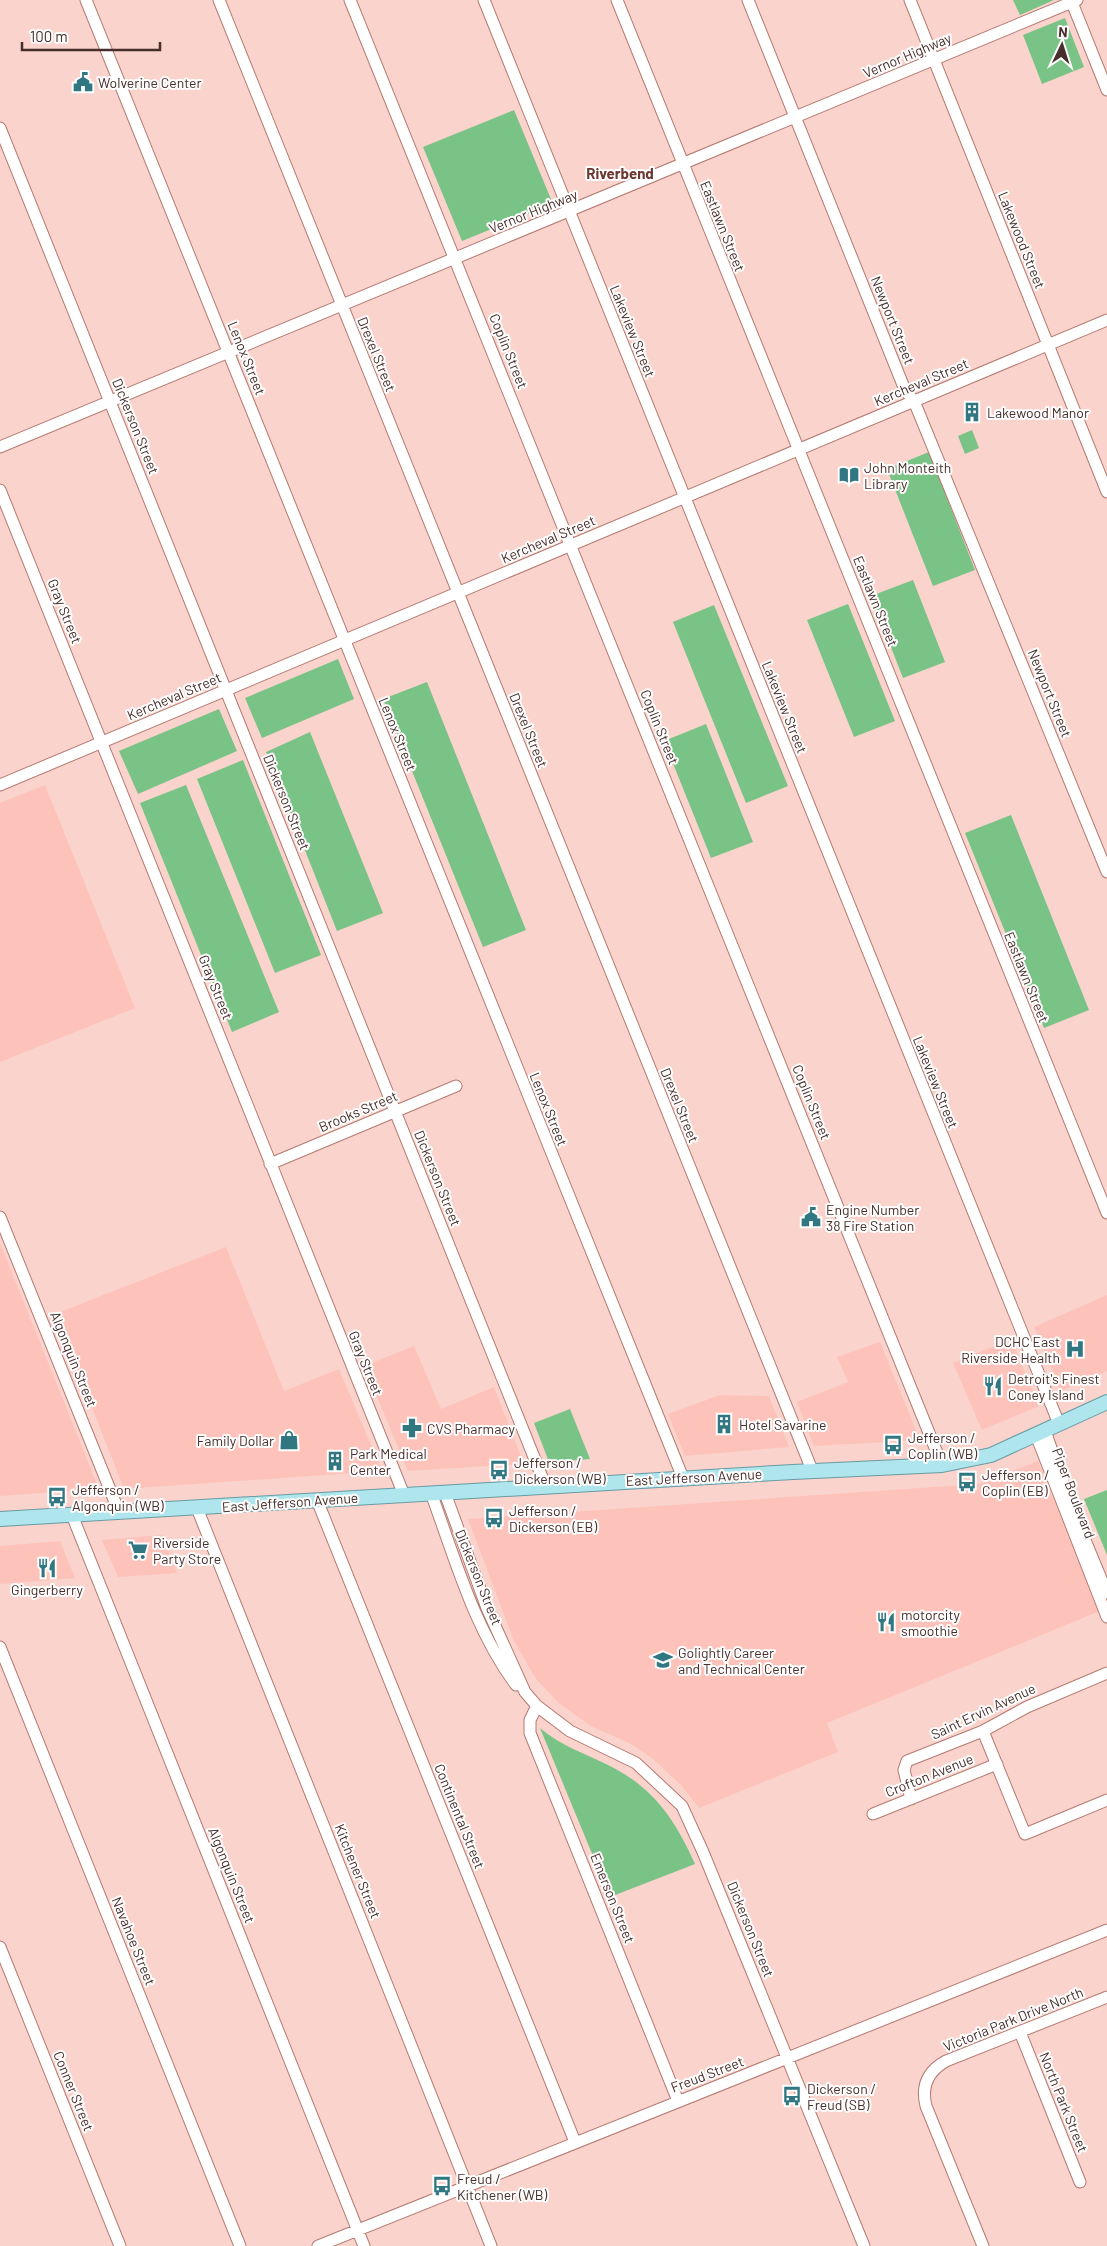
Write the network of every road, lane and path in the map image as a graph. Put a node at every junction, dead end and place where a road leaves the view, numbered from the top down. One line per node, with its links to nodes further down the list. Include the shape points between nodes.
1 (86, 0): 19 (street, Lenox Street)
2 (219, 0): 16 (street, Drexel Street)
3 (350, 0): 15 (street, Coplin Street)
4 (484, 0): 14 (street, Lakeview Street)
5 (617, 0): 13 (street, Eastlawn Street)
6 (748, 0): 11 (street, Newport Street)
7 (910, 0): 9 (street, Lakewood Street)
8 (1073, 1): 9 (street, Vernor Highway); 10 (street)
9 (934, 60): 11 (street, Vernor Highway); 18 (street, Lakewood Street)
10 (1107, 90)
11 (796, 118): 13 (street, Vernor Highway); 21 (street, Newport Street, via 906,390)
12 (0, 128): 20 (street, Dickerson Street)
13 (683, 165): 14 (street, Vernor Highway); 23 (street, Eastlawn Street)
14 (569, 212): 15 (street, Vernor Highway); 26 (street, Lakeview Street)
15 (455, 259): 16 (street, Vernor Highway); 27 (street, Coplin Street)
16 (342, 306): 19 (street, Vernor Highway); 28 (street, Drexel Street)
17 (1107, 320): 18 (street, Kercheval Street)
18 (1048, 345): 21 (street, Kercheval Street); 25 (street, Lakewood Street)
19 (228, 352): 20 (street, Vernor Highway); 29 (street, Lenox Street)
20 (110, 401): 22 (street, Vernor Highway); 30 (street, Dickerson Street)
21 (914, 401): 23 (street, Kercheval Street); 33 (street, Newport Street)
22 (0, 447)
23 (798, 449): 26 (street, Kercheval Street); 37 (street, Eastlawn Street)
24 (0, 490): 31 (street, Gray Street)
25 (1107, 492)
26 (684, 498): 27 (street, Kercheval Street); 40 (street, Lakeview Street)
27 (571, 545): 28 (street, Kercheval Street); 42 (street, Coplin Street)
28 (457, 593): 29 (street, Kercheval Street); 43 (street, Drexel Street)
29 (344, 640): 30 (street, Kercheval Street); 44 (street, Lenox Street)
30 (226, 690): 31 (street, Kercheval Street); 35 (street, Dickerson Street)
31 (102, 742): 32 (street, Kercheval Street); 36 (street, Gray Street)
32 (0, 785)
33 (1107, 872)
34 (456, 1086): 35 (street, Brooks Street)
35 (395, 1112): 36 (street, Brooks Street); 45 (street, Dickerson Street)
36 (270, 1164): 47 (street, Gray Street)
37 (1107, 1213)
38 (0, 1217): 50 (street, Algonquin Street)
39 (1107, 1402): 40 (main road, East Jefferson Avenue)
40 (1059, 1424): 41 (main road, East Jefferson Avenue)
41 (1041, 1433): 42 (main road, East Jefferson Avenue, via 991,1455); 53 (street, Piper Boulevard); 54 (street, Piper Boulevard)
42 (942, 1465): 43 (main road, East Jefferson Avenue)
43 (812, 1470): 44 (main road, East Jefferson Avenue)
44 (683, 1478): 45 (main road, East Jefferson Avenue)
45 (546, 1487): 46 (main road, East Jefferson Avenue)
46 (438, 1493): 47 (main road, East Jefferson Avenue); 57 (street, Dickerson Street, via 477,1617 510,1678)
47 (404, 1495): 48 (main road, East Jefferson Avenue)
48 (317, 1500): 49 (main road, East Jefferson Avenue); 69 (street, Continental Street)
49 (197, 1508): 50 (main road, East Jefferson Avenue); 71 (street, Kitchener Street)
50 (119, 1512): 51 (main road, East Jefferson Avenue)
51 (72, 1515): 52 (main road, East Jefferson Avenue); 72 (street, Algonquin Street)
52 (0, 1520)
53 (1107, 1593)
54 (1107, 1617)
55 (0, 1647): 74 (street, Navahoe Street)
56 (1107, 1673): 58 (street, Saint Ervin Avenue, via 1027,1706)
57 (538, 1706): 67 (street, Dickerson Street, via 570,1730 636,1763 682,1806); 68 (street, Emerson Street, via 530,1720 530,1733)
58 (983, 1730): 59 (street); 60 (street, Saint Ervin Avenue, via 907,1761 904,1770)
59 (997, 1764): 60 (street, Crofton Avenue); 61 (street, via 1025,1834)
60 (911, 1799): 62 (street, Crofton Avenue)
61 (1107, 1800)
62 (873, 1814)
63 (1107, 1930): 67 (street, Freud Street)
64 (0, 1947): 73 (street, Conner Street)
65 (1107, 1998): 66 (street, Victoria Park Drive North)
66 (1020, 2032): 70 (street, North Park Street); 79 (street, Victoria Park Drive North, via 946,2061 932,2072 924,2091 926,2106)
67 (788, 2059): 68 (street, Freud Street); 78 (street, Dickerson Street)
68 (678, 2101): 69 (street, Freud Street)
69 (575, 2142): 71 (street, Freud Street)
70 (1080, 2182)
71 (467, 2186): 72 (street, Freud Street); 77 (street, Kitchener Street)
72 (358, 2230): 75 (street, Freud Street); 76 (street, Algonquin Street)
73 (120, 2246)
74 (240, 2246)
75 (318, 2246)
76 (364, 2246)
77 (491, 2246)
78 (864, 2246)
79 (982, 2246)

